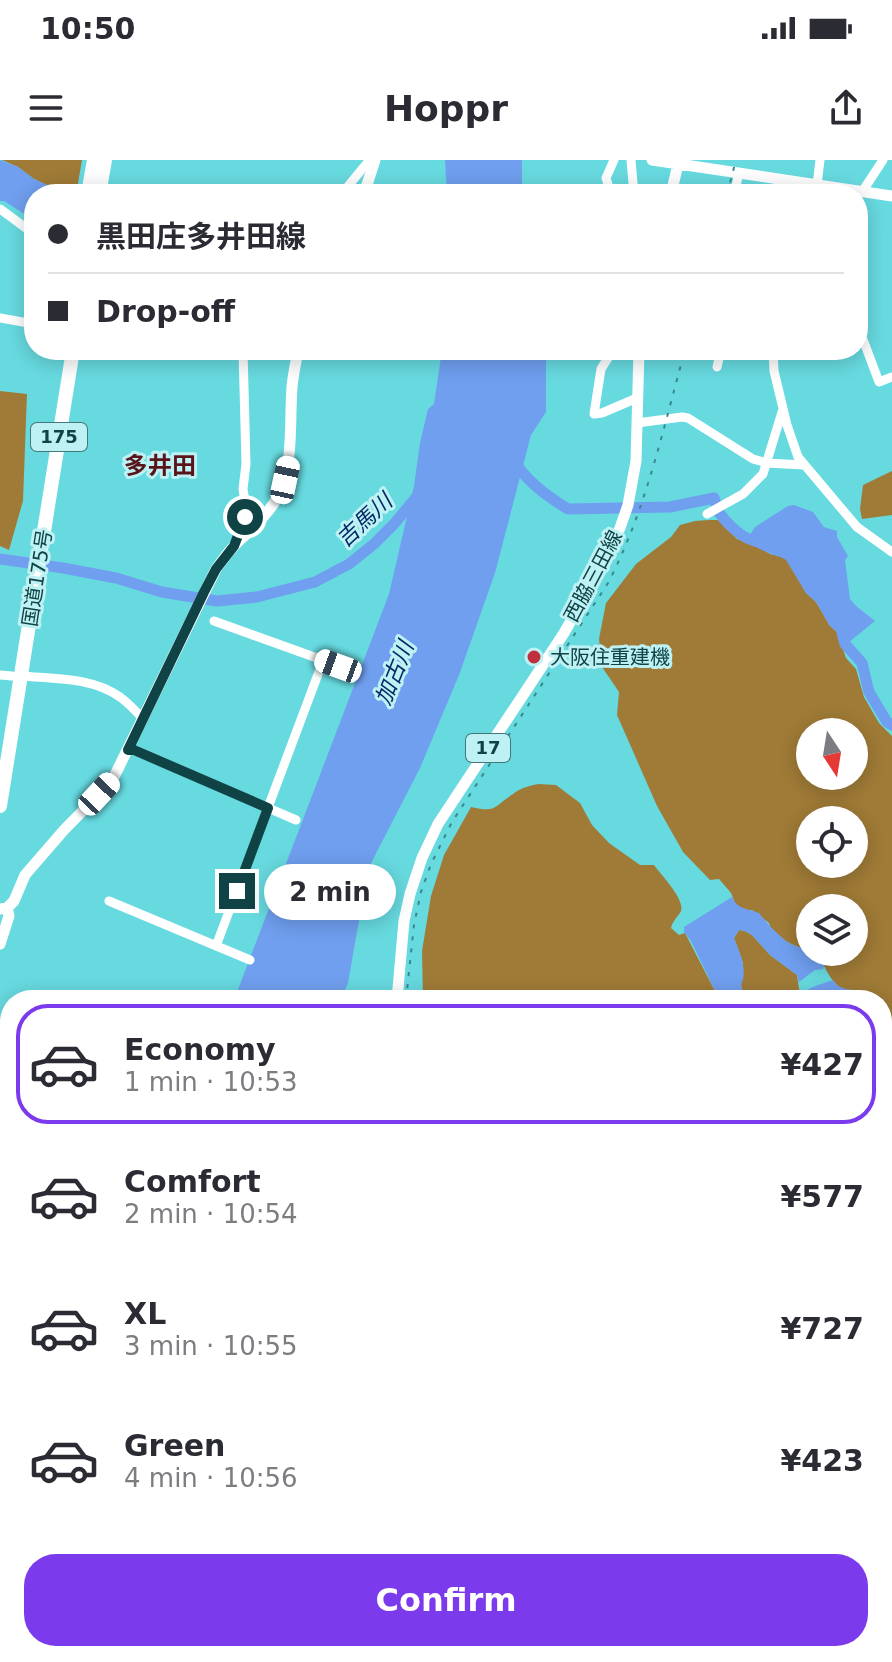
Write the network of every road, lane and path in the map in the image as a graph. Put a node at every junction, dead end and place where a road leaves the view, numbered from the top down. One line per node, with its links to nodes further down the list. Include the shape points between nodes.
1 (94, 160): 11 (highway)
2 (105, 160): 12 (highway)
3 (375, 160): 13 (street); 14 (main road)
4 (614, 160): 15 (street)
5 (631, 160): 16 (street)
6 (652, 160): 9 (main road)
7 (820, 160): 20 (street)
8 (883, 160): 21 (street)
9 (678, 162): 10 (main road); 17 (main road)
10 (739, 173): 18 (street); 19 (main road)
11 (90, 184)
12 (101, 184)
13 (350, 184)
14 (367, 184)
15 (608, 184)
16 (633, 184)
17 (673, 184)
18 (736, 184)
19 (810, 184)
20 (817, 184)
21 (867, 184)
22 (868, 193): 23 (main road)
23 (892, 196)
24 (0, 210): 25 (street)
25 (24, 227)
26 (0, 318): 27 (street)
27 (24, 322)
28 (868, 353): 38 (street, via 879,382)
29 (63, 360): 45 (highway, 国道175号 / 175)
30 (71, 360): 45 (highway, 国道175号 / 175)
31 (243, 360): 46 (street, via 246,508)
32 (296, 360): 46 (main road, via 285,480 271,508)
33 (607, 360): 39 (street, via 594,414)
34 (639, 360): 39 (main road, 西脇三田線 / 17)
35 (719, 360): 37 (street)
36 (773, 360): 40 (street)
37 (717, 367)
38 (892, 377)
39 (637, 398): 41 (main road, 西脇三田線 / 17)
40 (783, 409): 42 (street); 43 (street)
41 (637, 423): 42 (street, via 688,418); 63 (main road, 西脇三田線 / 17, via 626,508 602,566 427,847 407,907)
42 (767, 463): 43 (street); 44 (street, via 751,488)
43 (804, 465): 47 (street, via 857,527)
44 (707, 514)
45 (41, 522): 51 (highway, 国道175号 / 175, via 24,634)
46 (234, 546): 52 (main road, via 216,569)
47 (892, 552)
48 (214, 621): 49 (street)
49 (323, 661): 50 (street); 56 (street)
50 (353, 671)
51 (11, 676): 52 (street, via 94,684 123,699); 54 (highway, 国道175号 / 175); 55 (highway, 国道175号 / 175)
52 (143, 719): 53 (main road)
53 (128, 750): 56 (street); 59 (main road, via 112,781 49,846)
54 (0, 751)
55 (0, 806)
56 (268, 808): 57 (street); 61 (street)
57 (296, 820)
58 (109, 901): 61 (street)
59 (4, 908): 60 (main road, via 9,916)
60 (0, 944)
61 (216, 946): 62 (street)
62 (250, 960)
63 (398, 990)

